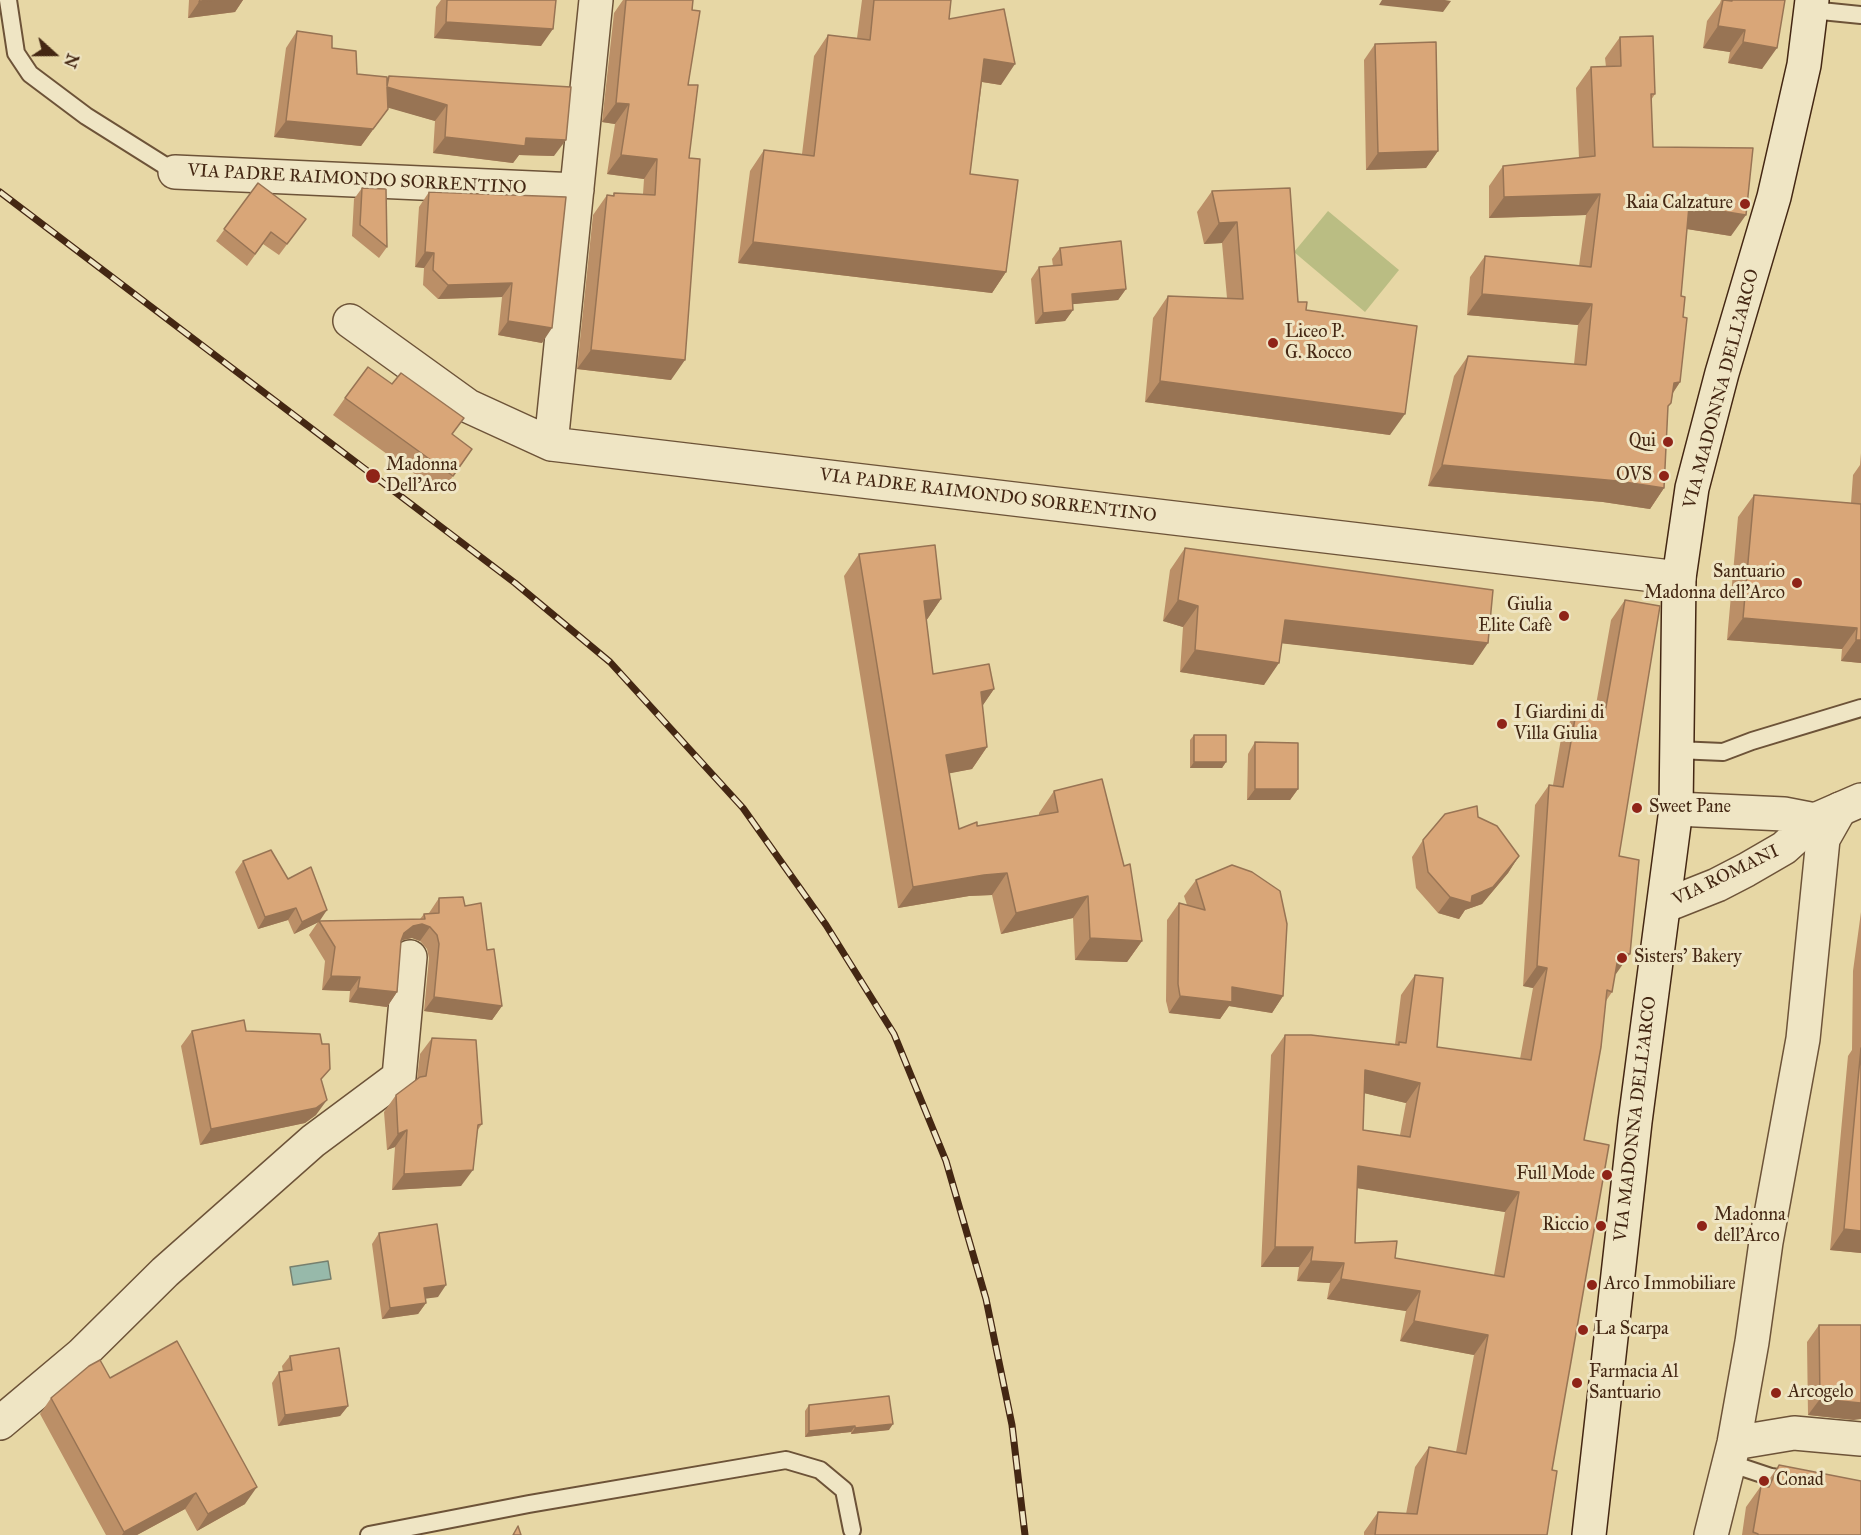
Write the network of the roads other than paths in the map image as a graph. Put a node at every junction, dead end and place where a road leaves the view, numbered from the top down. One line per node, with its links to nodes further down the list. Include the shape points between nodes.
1 (8, 0): 5 (lane, VIA PADRE RAIMONDO SORRENTINO, via 16,53 30,74 86,116)
2 (596, 0): 6 (street)
3 (1812, 5): 4 (lane); 9 (street, VIA MADONNA DELL'ARCO, via 1804,65 1774,197 1692,488)
4 (1861, 15)
5 (175, 172): 6 (street, VIA PADRE RAIMONDO SORRENTINO)
6 (577, 190): 8 (street)
7 (350, 321): 8 (street, VIA PADRE RAIMONDO SORRENTINO, via 468,406)
8 (551, 444): 9 (street, VIA PADRE RAIMONDO SORRENTINO)
9 (1679, 578): 11 (street, VIA MADONNA DELL'ARCO)
10 (1861, 708): 11 (lane, via 1723,752)
11 (1677, 750): 12 (street, VIA MADONNA DELL'ARCO)
12 (1676, 809): 13 (street, via 1784,814); 14 (street, VIA MADONNA DELL'ARCO)
13 (1839, 810): 14 (street, VIA ROMANI, via 1784,848 1717,885); 18 (street, via 1823,839 1803,1038)
14 (1664, 906): 22 (street, VIA MADONNA DELL'ARCO)
15 (410, 957): 16 (street, via 399,1077 313,1141 165,1272 81,1355)
16 (0, 1423)
17 (1861, 1439): 18 (street, via 1794,1433)
18 (1732, 1453): 19 (lane, via 1771,1477); 23 (street)
19 (1806, 1482)
20 (852, 1530): 21 (lane, via 844,1490 820,1470 786,1460)
21 (369, 1535)
22 (1589, 1535)
23 (1712, 1535)

